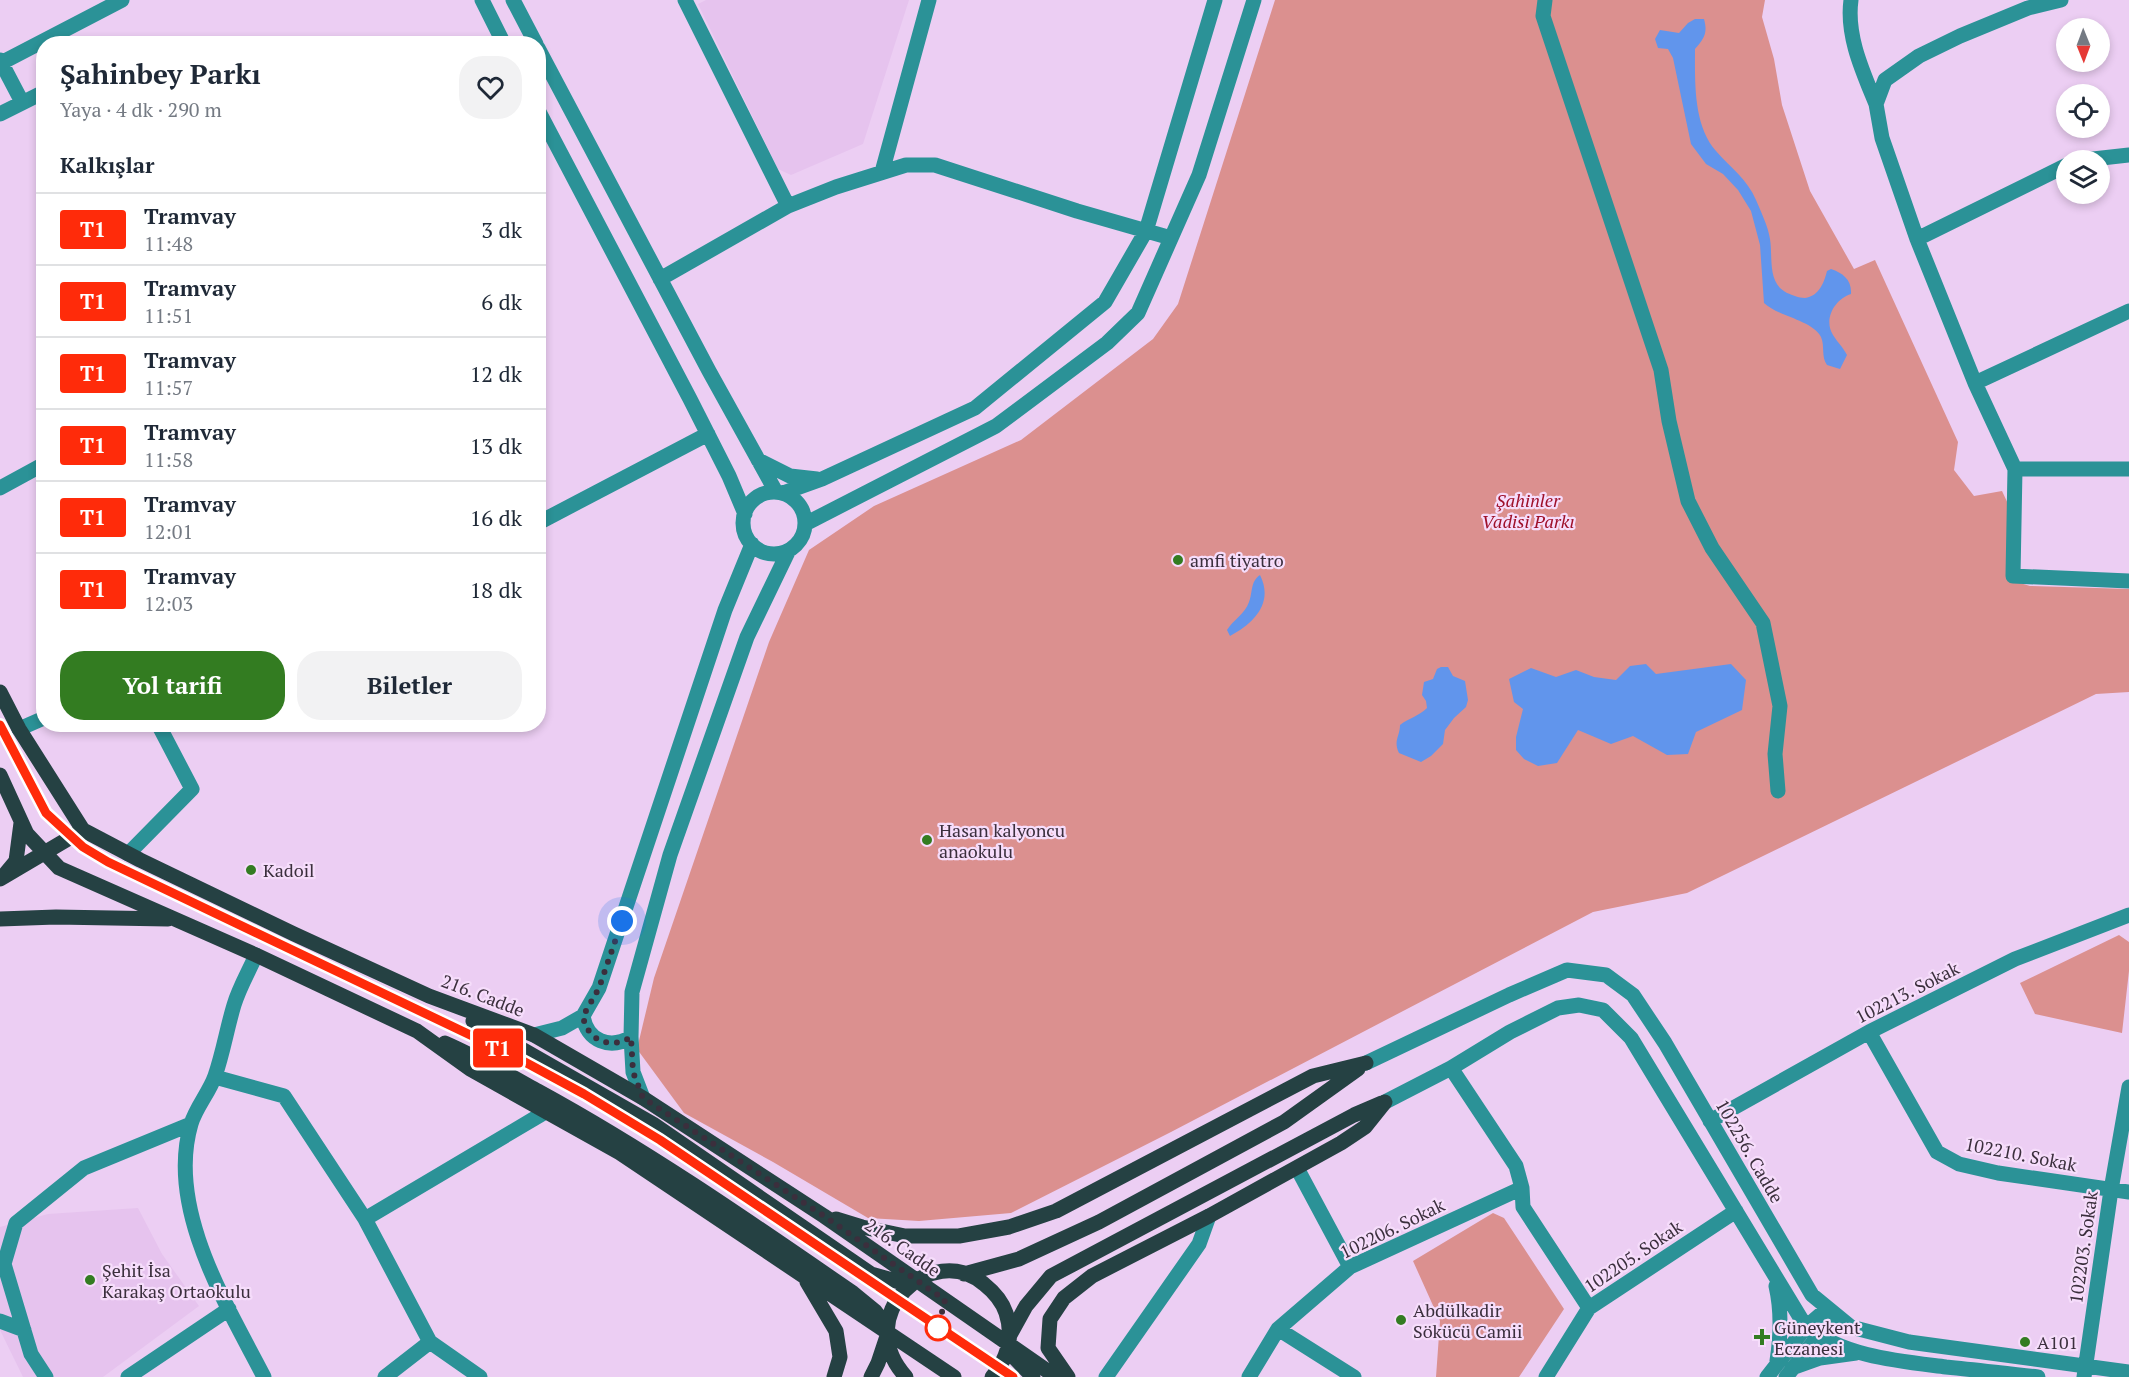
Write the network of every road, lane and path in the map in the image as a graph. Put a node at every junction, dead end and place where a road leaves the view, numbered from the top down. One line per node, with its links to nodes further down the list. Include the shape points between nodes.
1 (122, 0): 11 (street)
2 (482, 0): 12 (street)
3 (513, 0): 13 (street)
4 (684, 0): 26 (street)
5 (928, 0): 25 (street)
6 (1215, 0): 27 (street)
7 (1254, 0): 28 (street, via 1199,175)
8 (1545, 0): 52 (street, via 1543,16 1661,370 1688,501 1712,548 1763,623 1780,706 1775,754)
9 (1851, 0): 19 (street, via 1849,12 1857,57)
10 (2061, 0): 19 (street, via 2028,8 1919,56 1885,80)
11 (51, 36)
12 (500, 36)
13 (532, 36)
14 (36, 43): 15 (street)
15 (1, 61): 18 (street)
16 (546, 63): 30 (street)
17 (36, 98): 18 (street)
18 (22, 102): 20 (street)
19 (1876, 104): 29 (street, via 1882,138)
20 (0, 114)
21 (546, 125): 33 (street)
22 (2129, 155): 23 (street)
23 (2110, 157)
24 (2056, 170): 29 (street)
25 (882, 172): 26 (street); 27 (street, via 906,165 935,165)
26 (788, 206): 30 (street)
27 (1146, 231): 28 (street); 38 (street, via 1105,302 975,408)
28 (1171, 238): 43 (street, via 1138,312 1107,342 996,426)
29 (1917, 239): 32 (street)
30 (660, 279): 34 (street)
31 (2129, 311): 32 (street)
32 (1975, 383): 36 (street)
33 (708, 434): 41 (street); 42 (street)
34 (758, 459): 38 (street, via 790,476); 40 (street)
35 (36, 468): 39 (street)
36 (2015, 469): 37 (street); 46 (street, via 2013,576)
37 (2129, 469)
38 (822, 479): 40 (street)
39 (0, 488)
40 (779, 493): 41 (street, via 767,493 753,500); 43 (street, via 797,502)
41 (745, 514): 44 (street, via 744,530)
42 (546, 519)
43 (805, 524): 45 (street, via 801,539)
44 (752, 544): 45 (street, via 765,552); 63 (street, via 725,610 599,988)
45 (789, 550): 67 (street, via 747,637 670,855 632,992)
46 (2129, 581)
47 (0, 692): 49 (main road)
48 (36, 722): 49 (street)
49 (19, 729): 54 (main road)
50 (162, 732): 56 (street, via 192,789)
51 (0, 775): 53 (main road)
52 (1778, 790)
53 (24, 829): 55 (main road); 57 (main road, via 16,861)
54 (83, 830): 55 (main road); 56 (main road, 216. Cadde)
55 (44, 853): 57 (main road); 60 (main road, via 59,868)
56 (128, 854): 62 (main road, 216. Cadde)
57 (0, 878)
58 (2129, 915): 65 (street, 102213. Sokak, via 2015,959)
59 (0, 919): 60 (main road)
60 (173, 919): 61 (main road)
61 (256, 955): 64 (main road); 70 (street, via 235,1003)
62 (429, 996): 66 (main road, 216. Cadde); 89 (main road, via 653,1124 871,1274 903,1283)
63 (583, 1016): 66 (street, via 562,1028); 67 (street, via 586,1028 600,1041 612,1044)
64 (417, 1031): 74 (main road, via 470,1069); 96 (main road, via 468,1053 660,1162 853,1293 875,1311)
65 (1869, 1032): 75 (street, 102213. Sokak); 79 (street, 102210. Sokak, via 1937,1152 1959,1164 1998,1173)
66 (534, 1035): 72 (main road, 216. Cadde)
67 (631, 1037): 72 (street, via 633,1072)
68 (1366, 1063): 75 (street, 102256. Cadde, via 1567,970 1606,975 1633,995); 82 (main road, via 1313,1076 1056,1211 1009,1227 959,1236 905,1236); 87 (main road, via 1284,1122 1099,1222 1019,1259)
69 (1451, 1068): 73 (street); 78 (street, via 1516,1167); 81 (street, via 1558,1008 1579,1005 1603,1010 1631,1038)
70 (215, 1077): 76 (street); 84 (street, via 284,1096)
71 (2129, 1087): 79 (street, 102203. Sokak)
72 (643, 1098): 82 (main road, 216. Cadde)
73 (1385, 1102): 77 (main road, via 1365,1127); 99 (main road, via 1051,1276 1026,1306)
74 (547, 1111): 84 (street); 86 (main road, via 620,1153)
75 (1710, 1121): 92 (street, 102256. Cadde, via 1812,1295)
76 (191, 1124): 91 (street, via 186,1151 190,1217 211,1275); 95 (street, via 84,1168 16,1223 4,1264)
77 (1297, 1168): 83 (main road); 85 (street)
78 (1522, 1188): 85 (street, 102206. Sokak); 90 (street, via 1523,1207)
79 (2111, 1190): 80 (street, 102210. Sokak); 102 (street, 102203. Sokak)
80 (2129, 1192)
81 (1736, 1211): 88 (street); 90 (street, 102205. Sokak)
82 (824, 1216): 103 (main road, 216. Cadde)
83 (1209, 1216): 117 (main road, via 1092,1276 1064,1298 1050,1319 1048,1348); 118 (street, via 1199,1244)
84 (365, 1219): 98 (street)
85 (1350, 1267): 94 (street, 102206. Sokak)
86 (802, 1274): 111 (main road, via 836,1330 840,1357); 114 (main road)
87 (964, 1274): 89 (main road, via 936,1273); 99 (main road, via 981,1281 1004,1307)
88 (1774, 1275): 97 (street); 101 (street, via 1781,1309)
89 (922, 1278): 96 (main road, via 896,1300)
90 (1589, 1308): 121 (street, 102205. Sokak)
91 (229, 1309): 107 (street); 108 (street)
92 (1832, 1313): 97 (street); 102 (street, 102256. Cadde, via 1851,1328 1909,1342)
93 (0, 1321): 95 (street)
94 (1278, 1329): 119 (street, 102206. Sokak); 120 (street)
95 (24, 1330): 106 (street, via 31,1354)
96 (887, 1331): 112 (main road); 113 (main road, via 889,1350)
97 (1812, 1331): 100 (street); 101 (street); 104 (street)
98 (430, 1342): 109 (street); 110 (street)
99 (1009, 1342): 103 (main road); 115 (main road)
100 (1860, 1352): 104 (street, via 1820,1358); 123 (street, via 1884,1360)
101 (1776, 1363): 122 (street)
102 (2085, 1371): 105 (street, 102256. Cadde)
103 (1038, 1372): 116 (main road, 216. Cadde)
104 (1789, 1372)
105 (2129, 1372)
106 (46, 1377)
107 (128, 1377)
108 (264, 1377)
109 (385, 1377)
110 (480, 1377)
111 (834, 1377)
112 (871, 1377)
113 (906, 1377)
114 (954, 1377)
115 (992, 1377)
116 (1056, 1377)
117 (1068, 1377)
118 (1106, 1377)
119 (1250, 1377)
120 (1354, 1377)
121 (1546, 1377)
122 (1767, 1377)
123 (2038, 1377)

